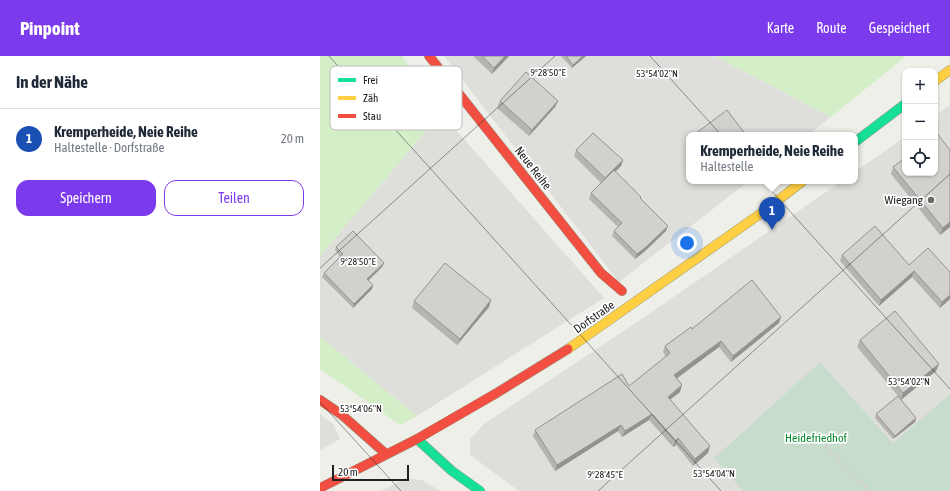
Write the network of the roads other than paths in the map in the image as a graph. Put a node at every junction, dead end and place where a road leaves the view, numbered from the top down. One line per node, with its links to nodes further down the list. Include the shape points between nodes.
1 (429, 56): 2 (main road, Neue Reihe)
2 (437, 66)
3 (950, 70): 4 (main road)
4 (938, 80)
5 (462, 98): 9 (main road, Neue Reihe, via 601,273)
6 (902, 106): 7 (main road)
7 (858, 140)
8 (800, 184): 11 (main road, Dorfstraße, via 577,343)
9 (622, 291)
10 (320, 400): 12 (main road, via 342,415)
11 (417, 439): 12 (main road, Dorfstraße); 14 (main road, via 452,471)
12 (386, 454): 13 (main road, Dorfstraße)
13 (320, 488)
14 (480, 491)

